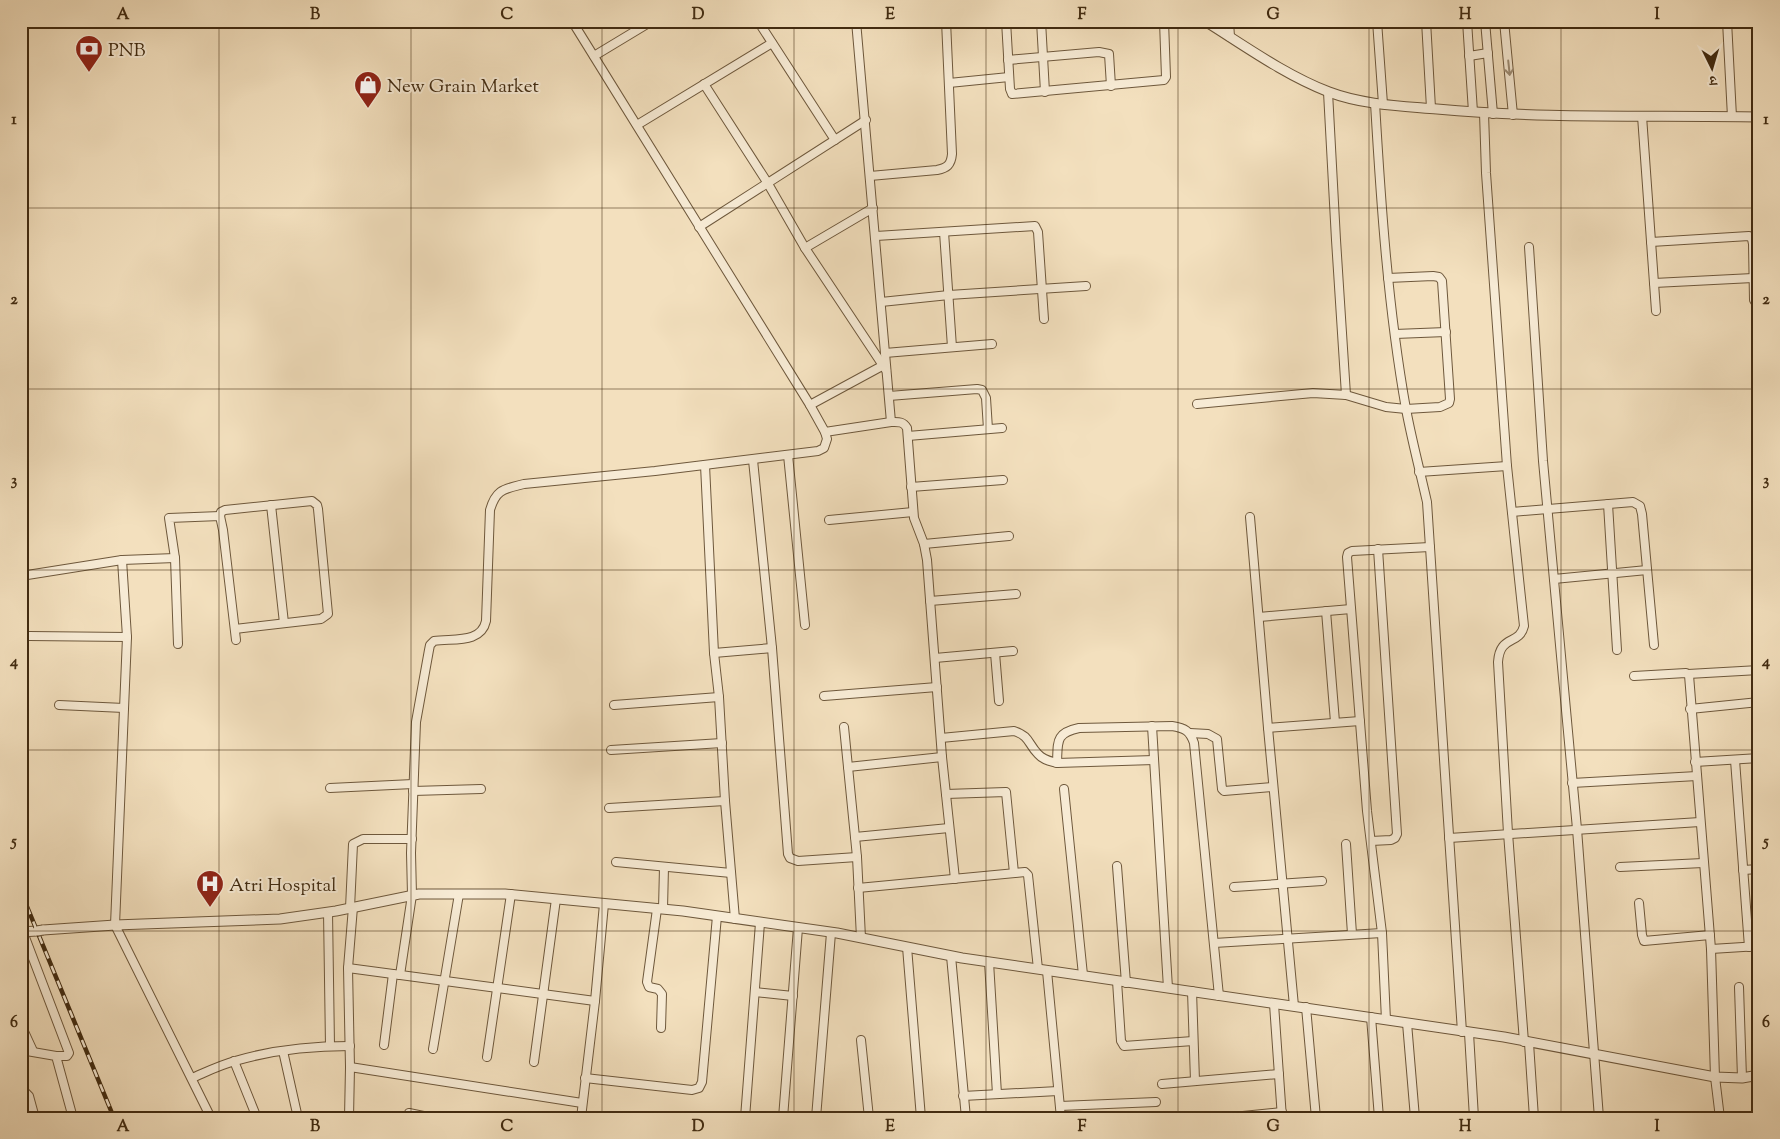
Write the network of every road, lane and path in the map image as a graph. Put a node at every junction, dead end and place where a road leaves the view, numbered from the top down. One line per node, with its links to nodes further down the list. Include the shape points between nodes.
1 (572, 21): 20 (street)
2 (652, 21): 20 (street)
3 (758, 21): 18 (street)
4 (856, 21): 38 (street)
5 (946, 21): 25 (street)
6 (1006, 21): 23 (street)
7 (1041, 21): 21 (street)
8 (1164, 21): 27 (street, via 1164,80)
9 (1205, 21): 17 (street)
10 (1229, 21): 17 (street)
11 (1378, 21): 30 (street)
12 (1426, 21): 31 (street)
13 (1467, 21): 22 (street)
14 (1485, 21): 19 (street)
15 (1504, 21): 34 (street, one-way to 34)
16 (1727, 21): 36 (street)
17 (1230, 37): 29 (street, via 1279,68)
18 (772, 43): 26 (street); 40 (street)
19 (1488, 54): 22 (street); 33 (street)
20 (594, 56): 39 (street)
21 (1043, 56): 23 (street); 27 (street, via 1106,52 1110,59); 28 (street)
22 (1469, 56): 32 (street)
23 (1008, 60): 24 (street)
24 (1009, 77): 25 (street); 28 (street, via 1012,94)
25 (949, 83): 41 (street, via 952,154 946,168)
26 (704, 84): 39 (street); 42 (street)
27 (1111, 86): 28 (street)
28 (1045, 92)
29 (1328, 92): 30 (street); 67 (street)
30 (1379, 104): 31 (street); 51 (street, via 1381,195)
31 (1431, 108): 32 (street)
32 (1474, 112): 33 (street)
33 (1489, 113): 34 (street); 80 (street, via 1486,166)
34 (1513, 115): 35 (street)
35 (1642, 116): 36 (street); 47 (street)
36 (1732, 117): 37 (street)
37 (1759, 117)
38 (866, 120): 40 (street); 41 (street)
39 (637, 125): 44 (street)
40 (835, 140): 42 (street)
41 (870, 176): 43 (street)
42 (768, 182): 44 (street); 50 (street)
43 (873, 208): 46 (street); 50 (street)
44 (699, 227): 70 (street)
45 (944, 232): 46 (street); 55 (street, via 1035,226); 56 (street)
46 (876, 236): 57 (street)
47 (1651, 242): 48 (street, via 1745,236 1751,237); 53 (street)
48 (1756, 244): 52 (street)
49 (1528, 246): 86 (street)
50 (806, 248): 66 (street)
51 (1388, 278): 61 (street, via 1439,278 1443,287); 62 (street)
52 (1753, 278): 53 (street); 58 (street, via 1754,300)
53 (1654, 283): 59 (street)
54 (1086, 286): 55 (street)
55 (1042, 288): 56 (street); 60 (street)
56 (949, 295): 57 (street); 64 (street)
57 (881, 302): 65 (street)
58 (1759, 304)
59 (1656, 311)
60 (1044, 319)
61 (1446, 332): 62 (street); 71 (street, via 1449,403)
62 (1395, 334): 71 (street)
63 (992, 344): 64 (street)
64 (952, 348): 65 (street)
65 (885, 353): 66 (street)
66 (884, 368): 68 (street); 70 (street)
67 (1346, 395): 69 (street, via 1314,393); 71 (street, via 1386,407)
68 (889, 396): 72 (street); 74 (street, via 982,390 986,398)
69 (1197, 404)
70 (810, 405): 75 (street)
71 (1406, 409): 81 (street)
72 (891, 422): 75 (street); 76 (street, via 904,424)
73 (1002, 428): 74 (street)
74 (988, 429): 76 (street)
75 (825, 432): 77 (street, via 824,448)
76 (908, 436): 83 (street)
77 (788, 455): 78 (street); 108 (street)
78 (753, 460): 79 (street); 115 (street)
79 (705, 465): 119 (street); 153 (street, via 524,484 505,488 494,498 490,510 486,621 484,628 473,637 440,640 430,645 416,722)
80 (1507, 466): 81 (street); 88 (street)
81 (1419, 472): 94 (street, via 1427,502)
82 (1003, 480): 83 (street)
83 (911, 487): 87 (street)
84 (1608, 504): 86 (street); 98 (street, via 1633,502 1640,506); 99 (street)
85 (272, 505): 89 (street, via 225,510); 107 (street); 107 (street, via 315,502 320,527 328,614 321,620)
86 (1548, 508): 88 (street); 101 (street)
87 (913, 512): 91 (street); 93 (street)
88 (1512, 512): 162 (street, via 1524,626 1519,636 1502,646 1498,662)
89 (220, 516): 96 (street, via 169,518); 109 (street)
90 (1250, 517): 106 (street)
91 (829, 520)
92 (1009, 536): 93 (street)
93 (924, 544): 103 (street)
94 (1430, 546): 95 (street); 164 (street)
95 (1378, 549): 104 (street, via 1348,553); 166 (street, via 1397,834 1391,840)
96 (175, 558): 97 (street); 113 (street)
97 (122, 560): 100 (street); 111 (street)
98 (1647, 570): 99 (street); 114 (street)
99 (1612, 573): 101 (street); 116 (street)
100 (21, 576)
101 (1554, 579): 150 (street)
102 (1016, 594): 103 (street)
103 (930, 601): 120 (street)
104 (1351, 609): 105 (street); 133 (street)
105 (1326, 611): 106 (street); 134 (street)
106 (1259, 617): 137 (street)
107 (284, 624): 109 (street)
108 (805, 625)
109 (235, 629): 112 (street)
110 (29, 636): 111 (street)
111 (127, 638): 131 (street)
112 (236, 640)
113 (178, 644)
114 (1654, 645)
115 (772, 648): 119 (street); 168 (street, via 790,858 798,861)
116 (1617, 650)
117 (1013, 651): 118 (street)
118 (995, 652): 120 (street); 127 (street)
119 (714, 653): 126 (street)
120 (935, 658): 124 (street)
121 (1759, 670): 122 (street)
122 (1688, 674): 123 (street); 132 (street)
123 (1634, 676)
124 (937, 687): 125 (street); 139 (street)
125 (824, 696)
126 (720, 697): 130 (street); 140 (street)
127 (999, 701)
128 (1759, 702): 132 (street)
129 (59, 705): 131 (street)
130 (614, 705)
131 (124, 708): 195 (street)
132 (1690, 709): 146 (street)
133 (1360, 720): 134 (street); 166 (street)
134 (1335, 722): 137 (street)
135 (1152, 726): 138 (street, via 1184,728); 144 (street); 147 (street, via 1069,730 1059,738)
136 (844, 727): 148 (street)
137 (1268, 728): 151 (street)
138 (1190, 733): 151 (street, via 1208,734 1217,739 1224,791); 204 (street, via 1194,744)
139 (941, 738): 142 (street); 147 (street, via 1014,732 1022,734 1037,754)
140 (722, 743): 141 (street); 157 (street)
141 (612, 750)
142 (942, 757): 148 (street); 156 (street)
143 (1759, 758): 145 (street)
144 (1154, 760): 147 (street); 219 (street)
145 (1735, 760): 146 (street); 175 (street)
146 (1696, 762): 149 (street)
147 (1057, 763)
148 (848, 767): 163 (street)
149 (1697, 776): 150 (street); 159 (street)
150 (1572, 783): 161 (street)
151 (1273, 787): 180 (street)
152 (330, 788): 153 (street)
153 (413, 788): 154 (street); 165 (street)
154 (481, 789)
155 (1064, 789): 214 (street)
156 (946, 794): 160 (street); 176 (street, via 1006,792)
157 (726, 801): 158 (street); 177 (street)
158 (609, 808)
159 (1700, 822): 161 (street); 170 (street)
160 (949, 828): 163 (street); 178 (street)
161 (1577, 829): 162 (street); 245 (street)
162 (1508, 834): 164 (street); 237 (street)
163 (855, 837): 168 (street)
164 (1449, 838): 234 (street)
165 (412, 839): 185 (street); 189 (street, via 363,839 353,844)
166 (1371, 841): 198 (street)
167 (1346, 844): 200 (street)
168 (857, 857): 182 (street)
169 (616, 862): 172 (street)
170 (1703, 863): 173 (street); 201 (street)
171 (1117, 866): 216 (street)
172 (664, 867): 177 (street); 190 (street)
173 (1620, 867)
174 (1759, 868): 175 (street)
175 (1743, 870): 207 (street)
176 (1014, 873): 178 (street); 212 (street, via 1025,872 1028,876)
177 (731, 874): 193 (street)
178 (955, 879): 182 (street)
179 (1322, 881): 180 (street)
180 (1282, 884): 181 (street); 203 (street)
181 (1234, 887)
182 (858, 888): 202 (street)
183 (459, 894): 184 (street); 185 (street); 215 (street)
184 (511, 894): 186 (street); 218 (street)
185 (412, 895): 189 (street); 213 (street)
186 (556, 899): 188 (street); 222 (street)
187 (1639, 903): 201 (street, via 1644,940)
188 (604, 904): 190 (street); 225 (street)
189 (352, 908): 191 (street); 211 (street)
190 (660, 909): 192 (street); 233 (street, via 647,982 649,987 658,989 662,994)
191 (328, 912): 195 (street, via 280,919); 239 (street)
192 (717, 916): 193 (street); 255 (street, via 699,1088 692,1090)
193 (735, 920): 194 (street)
194 (760, 923): 196 (street); 221 (street)
195 (115, 925): 197 (street, bridge); 254 (street)
196 (798, 928): 199 (street); 223 (street)
197 (23, 932): 246 (street, via 69,1053)
198 (1382, 932): 200 (street); 230 (street)
199 (832, 933): 202 (street); 278 (street)
200 (1352, 934): 203 (street)
201 (1710, 935): 208 (street)
202 (861, 938): 206 (street)
203 (1287, 938): 204 (street); 227 (street)
204 (1214, 943): 224 (street)
205 (1759, 946): 207 (street)
206 (907, 947): 209 (street); 280 (street)
207 (1749, 947): 208 (street)
208 (1711, 949): 253 (street)
209 (951, 956): 210 (street); 262 (street)
210 (989, 962): 212 (street); 261 (street)
211 (348, 968): 213 (street); 240 (street)
212 (1042, 970): 214 (street); 260 (street)
213 (397, 974): 215 (street); 238 (street)
214 (1083, 975): 216 (street)
215 (444, 981): 218 (street); 241 (street)
216 (1121, 982): 219 (street); 236 (street, via 1121,1041 1124,1046)
217 (1739, 987): 256 (street)
218 (497, 988): 222 (street); 247 (street)
219 (1168, 988): 220 (street)
220 (1192, 991): 224 (street); 236 (street)
221 (755, 992): 223 (street); 276 (street)
222 (543, 995): 225 (street); 249 (street)
223 (793, 996): 277 (street)
224 (1219, 996): 226 (street)
225 (595, 1001): 255 (street)
226 (1274, 1004): 227 (street); 251 (street)
227 (1294, 1006): 228 (street)
228 (1306, 1007): 229 (street); 284 (street)
229 (1371, 1017): 230 (street); 285 (street)
230 (1386, 1020): 231 (street)
231 (1407, 1023): 234 (street); 286 (street)
232 (21, 1025): 243 (street)
233 (661, 1028)
234 (1465, 1032): 237 (street); 287 (street)
235 (861, 1040): 279 (street)
236 (1193, 1042): 257 (street)
237 (1527, 1043): 245 (street); 288 (street)
238 (384, 1044)
239 (330, 1046): 240 (street); 244 (street)
240 (350, 1046): 250 (street)
241 (433, 1049)
242 (21, 1050): 243 (street)
243 (32, 1051): 246 (street)
244 (283, 1051): 248 (street); 272 (street)
245 (1594, 1054): 253 (street); 289 (street)
246 (56, 1056): 269 (street)
247 (487, 1057)
248 (234, 1061): 254 (street); 271 (street)
249 (534, 1062)
250 (350, 1067): 264 (street); 273 (street)
251 (1279, 1074): 257 (street); 267 (street)
252 (1759, 1075): 256 (street)
253 (1716, 1077): 256 (street); 290 (street)
254 (192, 1078): 270 (street)
255 (585, 1078): 264 (street)
256 (1742, 1078)
257 (1195, 1081): 258 (street)
258 (1162, 1084)
259 (21, 1088): 268 (street, via 29,1096)
260 (1058, 1091): 261 (street); 265 (street)
261 (997, 1094): 262 (street)
262 (963, 1096): 281 (street)
263 (1156, 1102): 265 (street)
264 (582, 1103): 275 (street)
265 (1060, 1106): 282 (street)
266 (409, 1113): 274 (street)
267 (1282, 1115): 283 (street)
268 (35, 1118)
269 (73, 1118)
270 (211, 1118)
271 (257, 1118)
272 (298, 1118)
273 (350, 1118)
274 (433, 1118)
275 (581, 1118)
276 (745, 1118)
277 (783, 1118)
278 (816, 1118)
279 (869, 1118)
280 (921, 1118)
281 (966, 1118)
282 (1061, 1118)
283 (1223, 1118)
284 (1316, 1118)
285 (1378, 1118)
286 (1415, 1118)
287 (1474, 1118)
288 (1534, 1118)
289 (1599, 1118)
290 (1720, 1118)

